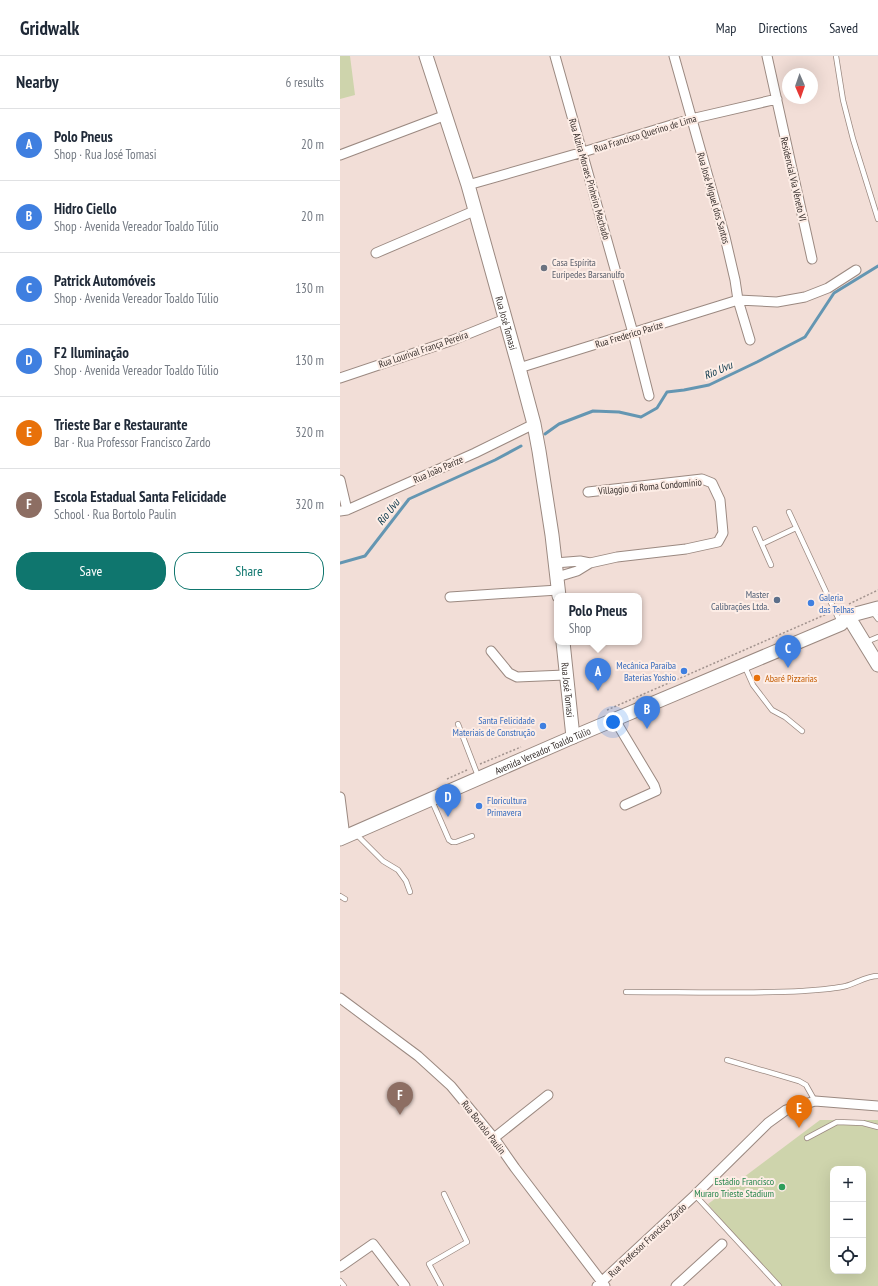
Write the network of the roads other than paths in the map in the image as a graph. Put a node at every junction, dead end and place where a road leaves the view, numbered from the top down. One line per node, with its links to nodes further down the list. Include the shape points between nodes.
1 (426, 56): 7 (street, Rua José Tomasi)
2 (555, 56): 9 (street, Rua Alzira Moraes Pinheiro Machado)
3 (674, 56): 8 (street, Rua José Miguel dos Santos)
4 (767, 56): 6 (street, Residencial Via Vêneto VI)
5 (836, 56): 13 (lane, via 853,139)
6 (777, 99): 8 (street, Rua Francisco Querino de Lima); 15 (street, Residencial Via Vêneto VI)
7 (446, 115): 10 (street); 11 (street, Rua José Tomasi)
8 (691, 119): 9 (street, Rua Francisco Querino de Lima); 17 (street, Rua José Miguel dos Santos, via 725,237)
9 (583, 152): 11 (street, Rua Francisco Querino de Lima); 19 (street, Rua Alzira Moraes Pinheiro Machado)
10 (340, 156)
11 (468, 185): 12 (street, Rua José Tomasi)
12 (474, 211): 14 (street); 18 (street, Rua José Tomasi)
13 (878, 219)
14 (376, 253)
15 (812, 260)
16 (856, 270): 17 (street, via 828,288 806,297 777,302)
17 (738, 300): 19 (street, Rua Frederico Parize); 20 (street, Rua José Miguel dos Santos)
18 (505, 319): 21 (street, Rua José Tomasi); 22 (street, Rua Lourival França Pereira, via 453,340)
19 (633, 333): 21 (street, Rua Frederico Parize); 23 (street, Rua Alzira Moraes Pinheiro Machado)
20 (750, 340)
21 (519, 368): 24 (street, Rua José Tomasi)
22 (340, 378)
23 (649, 396)
24 (534, 424): 27 (street, Rua João Parize, via 475,453); 32 (street, Rua José Tomasi)
25 (340, 480): 27 (street)
26 (588, 492): 33 (street, Villaggio di Roma Condomínio, via 702,479 712,483 720,500 723,533 718,542)
27 (344, 510)
28 (789, 512): 29 (lane)
29 (796, 528): 31 (lane); 40 (lane, via 835,610)
30 (755, 529): 31 (lane)
31 (762, 544): 34 (lane)
32 (555, 563): 33 (street, Villaggio di Roma Condomínio); 35 (street, Rua José Tomasi)
33 (590, 563): 35 (street, Villaggio di Roma Condomínio)
34 (771, 565)
35 (557, 577): 37 (street, Rua José Tomasi)
36 (554, 593): 38 (street)
37 (559, 593)
38 (450, 597)
39 (876, 613): 40 (street, Avenida Vereador Toaldo Túlio)
40 (845, 620): 42 (street); 45 (street, Avenida Vereador Toaldo Túlio)
41 (878, 637): 42 (lane)
42 (865, 643): 46 (street)
43 (563, 645): 47 (street, Rua José Tomasi)
44 (491, 651): 47 (street, via 509,673 517,677)
45 (745, 665): 48 (street, Avenida Vereador Toaldo Túlio); 50 (lane, via 753,685 770,708 785,716)
46 (878, 665)
47 (565, 675): 51 (street, Rua José Tomasi)
48 (615, 720): 51 (street, Avenida Vereador Toaldo Túlio); 55 (street, via 656,791)
49 (458, 724): 52 (lane)
50 (802, 731)
51 (573, 737): 52 (street, Avenida Vereador Toaldo Túlio)
52 (479, 778): 54 (street, Avenida Vereador Toaldo Túlio)
53 (340, 797): 56 (street)
54 (431, 799): 56 (street, Avenida Vereador Toaldo Túlio); 57 (lane, via 449,840 456,842)
55 (626, 804)
56 (347, 836): 58 (lane, via 398,870)
57 (472, 836)
58 (410, 892)
59 (878, 976): 60 (lane, via 839,987 804,991)
60 (626, 992)
61 (340, 998): 67 (street, Rua Bortolo Paulin, via 435,1070)
62 (726, 1060): 64 (lane, via 799,1081 806,1085)
63 (548, 1095): 67 (street)
64 (815, 1100): 65 (street, Rua Professor Francisco Zardo); 70 (street, Rua Professor Francisco Zardo, via 786,1110 768,1123)
65 (878, 1106)
66 (878, 1127): 68 (lane, via 863,1123 837,1122)
67 (494, 1138): 74 (street, Rua Bortolo Paulin)
68 (807, 1138)
69 (444, 1194): 77 (lane, via 467,1242 429,1264)
70 (695, 1195): 74 (street, Rua Professor Francisco Zardo); 79 (lane)
71 (722, 1244): 78 (street)
72 (340, 1267): 76 (street, via 373,1244)
73 (340, 1281): 75 (lane)
74 (601, 1285)
75 (344, 1286)
76 (405, 1286)
77 (441, 1286)
78 (676, 1286)
79 (779, 1286)

